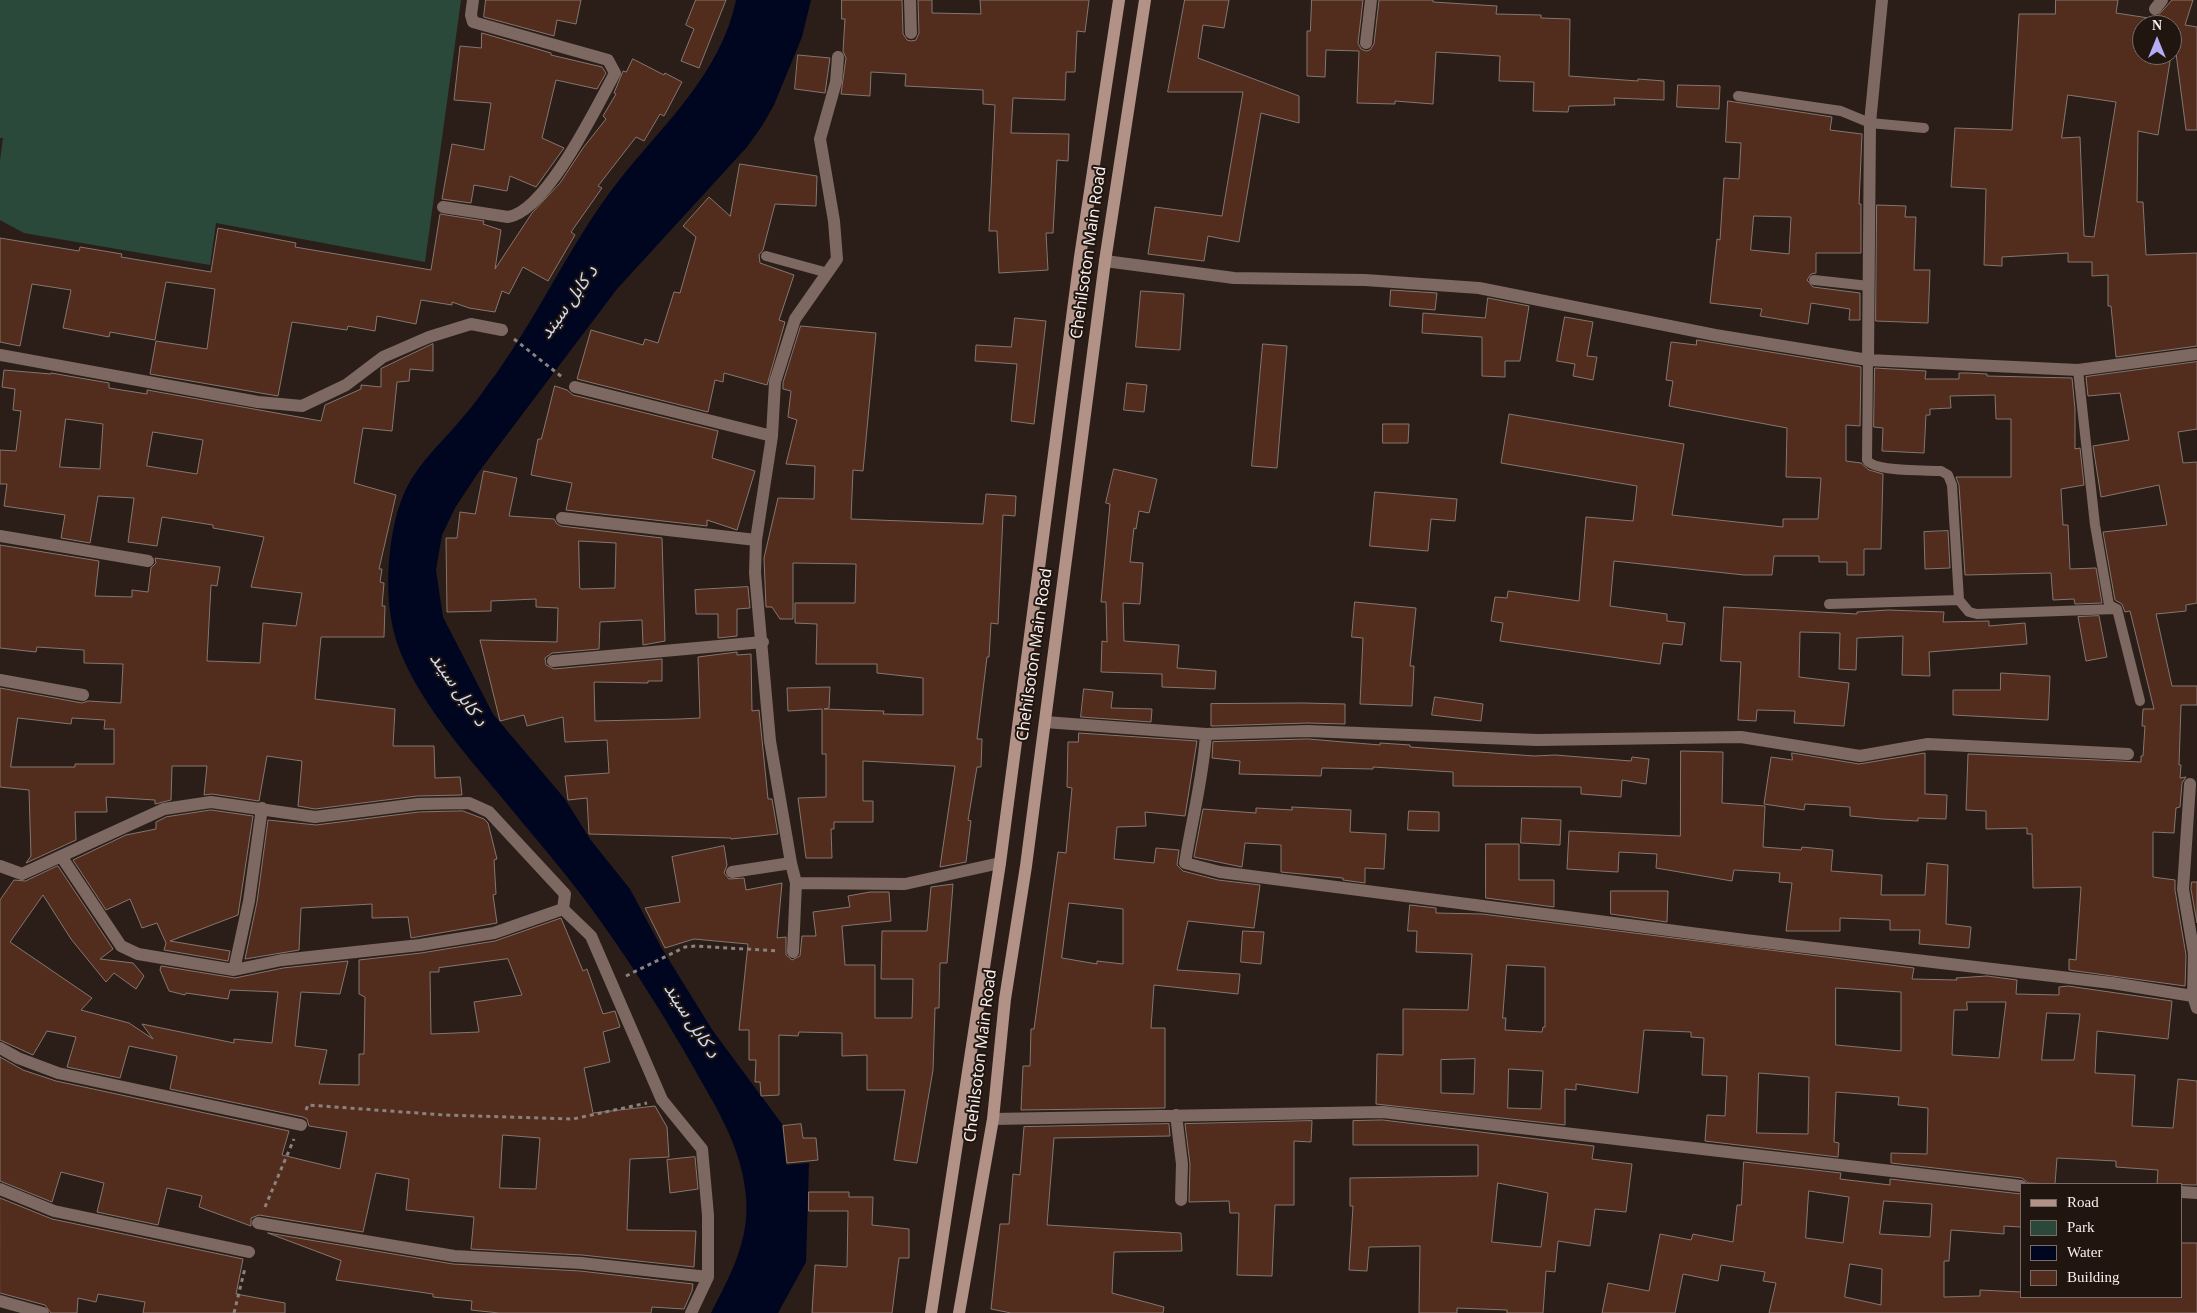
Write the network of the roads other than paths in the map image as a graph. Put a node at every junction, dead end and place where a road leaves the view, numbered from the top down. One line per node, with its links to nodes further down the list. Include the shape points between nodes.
1 (473, 0): 13 (street, via 473,22 608,60 615,73 565,163 525,210 517,216 508,217)
2 (910, 0): 7 (street)
3 (1119, 0): 45 (main road, Chehilsoton Main Road, via 1080,257)
4 (1145, 0): 15 (main road, Chehilsoton Main Road)
5 (1371, 0): 8 (street)
6 (1882, 0): 11 (street)
7 (911, 33)
8 (1366, 43)
9 (838, 57): 16 (street, via 836,82 820,139 837,259)
10 (1738, 96): 11 (lane, via 1840,111)
11 (1870, 123): 12 (lane); 18 (street)
12 (1924, 128)
13 (443, 207)
14 (766, 256): 16 (lane)
15 (1105, 261): 22 (street, via 1234,278 1365,280 1480,288 1715,335); 38 (main road, Chehilsoton Main Road)
16 (828, 273): 25 (street, via 795,319 775,382)
17 (1814, 280): 18 (lane)
18 (1869, 286): 22 (street)
19 (502, 330): 21 (street, via 471,324 429,337 383,357 346,385 302,406 258,402)
20 (2197, 354): 23 (street)
21 (0, 355)
22 (1868, 360): 23 (street); 30 (lane, via 1867,460 1892,469 1941,471 1948,475 1952,485)
23 (2078, 370): 32 (lane, via 2095,525 2108,605)
24 (575, 387): 25 (street)
25 (772, 436): 28 (street)
26 (562, 518): 28 (street)
27 (0, 536): 29 (street)
28 (756, 540): 33 (street, via 755,573)
29 (148, 561)
30 (1959, 600): 31 (lane); 32 (lane, via 1969,612 1977,614)
31 (1829, 604)
32 (2117, 610): 37 (lane)
33 (763, 642): 34 (street); 44 (street, via 770,741)
34 (553, 661)
35 (0, 680): 36 (street)
36 (82, 695)
37 (2140, 701)
38 (1044, 722): 39 (street); 55 (main road, Chehilsoton Main Road, via 1005,999)
39 (1206, 734): 40 (street, via 1308,731 1537,740 1741,737 1860,756 1928,744); 52 (street, via 1204,767 1185,863 1220,872 1745,940 2112,982)
40 (2128, 754)
41 (2190, 784): 52 (street, via 2183,889 2194,954)
42 (262, 808): 43 (street, via 211,802 164,809); 49 (street, via 315,817 418,804 468,803 489,812 565,894); 51 (street, via 249,901)
43 (62, 856): 46 (street, via 22,874); 51 (street, via 121,946 138,954)
44 (791, 863): 47 (street); 48 (street)
45 (1000, 863): 48 (street, via 905,884); 68 (main road, Chehilsoton Main Road)
46 (0, 866)
47 (732, 872)
48 (796, 883): 50 (street)
49 (563, 909): 51 (street, via 494,933 420,945 282,960); 64 (street, via 591,936 662,1100 702,1149 708,1215)
50 (793, 952)
51 (234, 970)
52 (2195, 1002)
53 (0, 1048): 56 (street, via 58,1073)
54 (1176, 1115): 55 (street); 57 (street, via 1383,1112); 61 (street, via 1182,1164)
55 (993, 1119): 69 (main road, Chehilsoton Main Road)
56 (301, 1125)
57 (2020, 1186)
58 (0, 1189): 63 (street, via 54,1211)
59 (2182, 1192): 60 (street)
60 (2197, 1193)
61 (1181, 1200)
62 (258, 1223): 64 (street, via 454,1256 581,1262)
63 (249, 1252)
64 (708, 1277): 67 (street)
65 (0, 1301): 66 (street)
66 (44, 1313)
67 (691, 1313)
68 (932, 1313)
69 (958, 1313)

